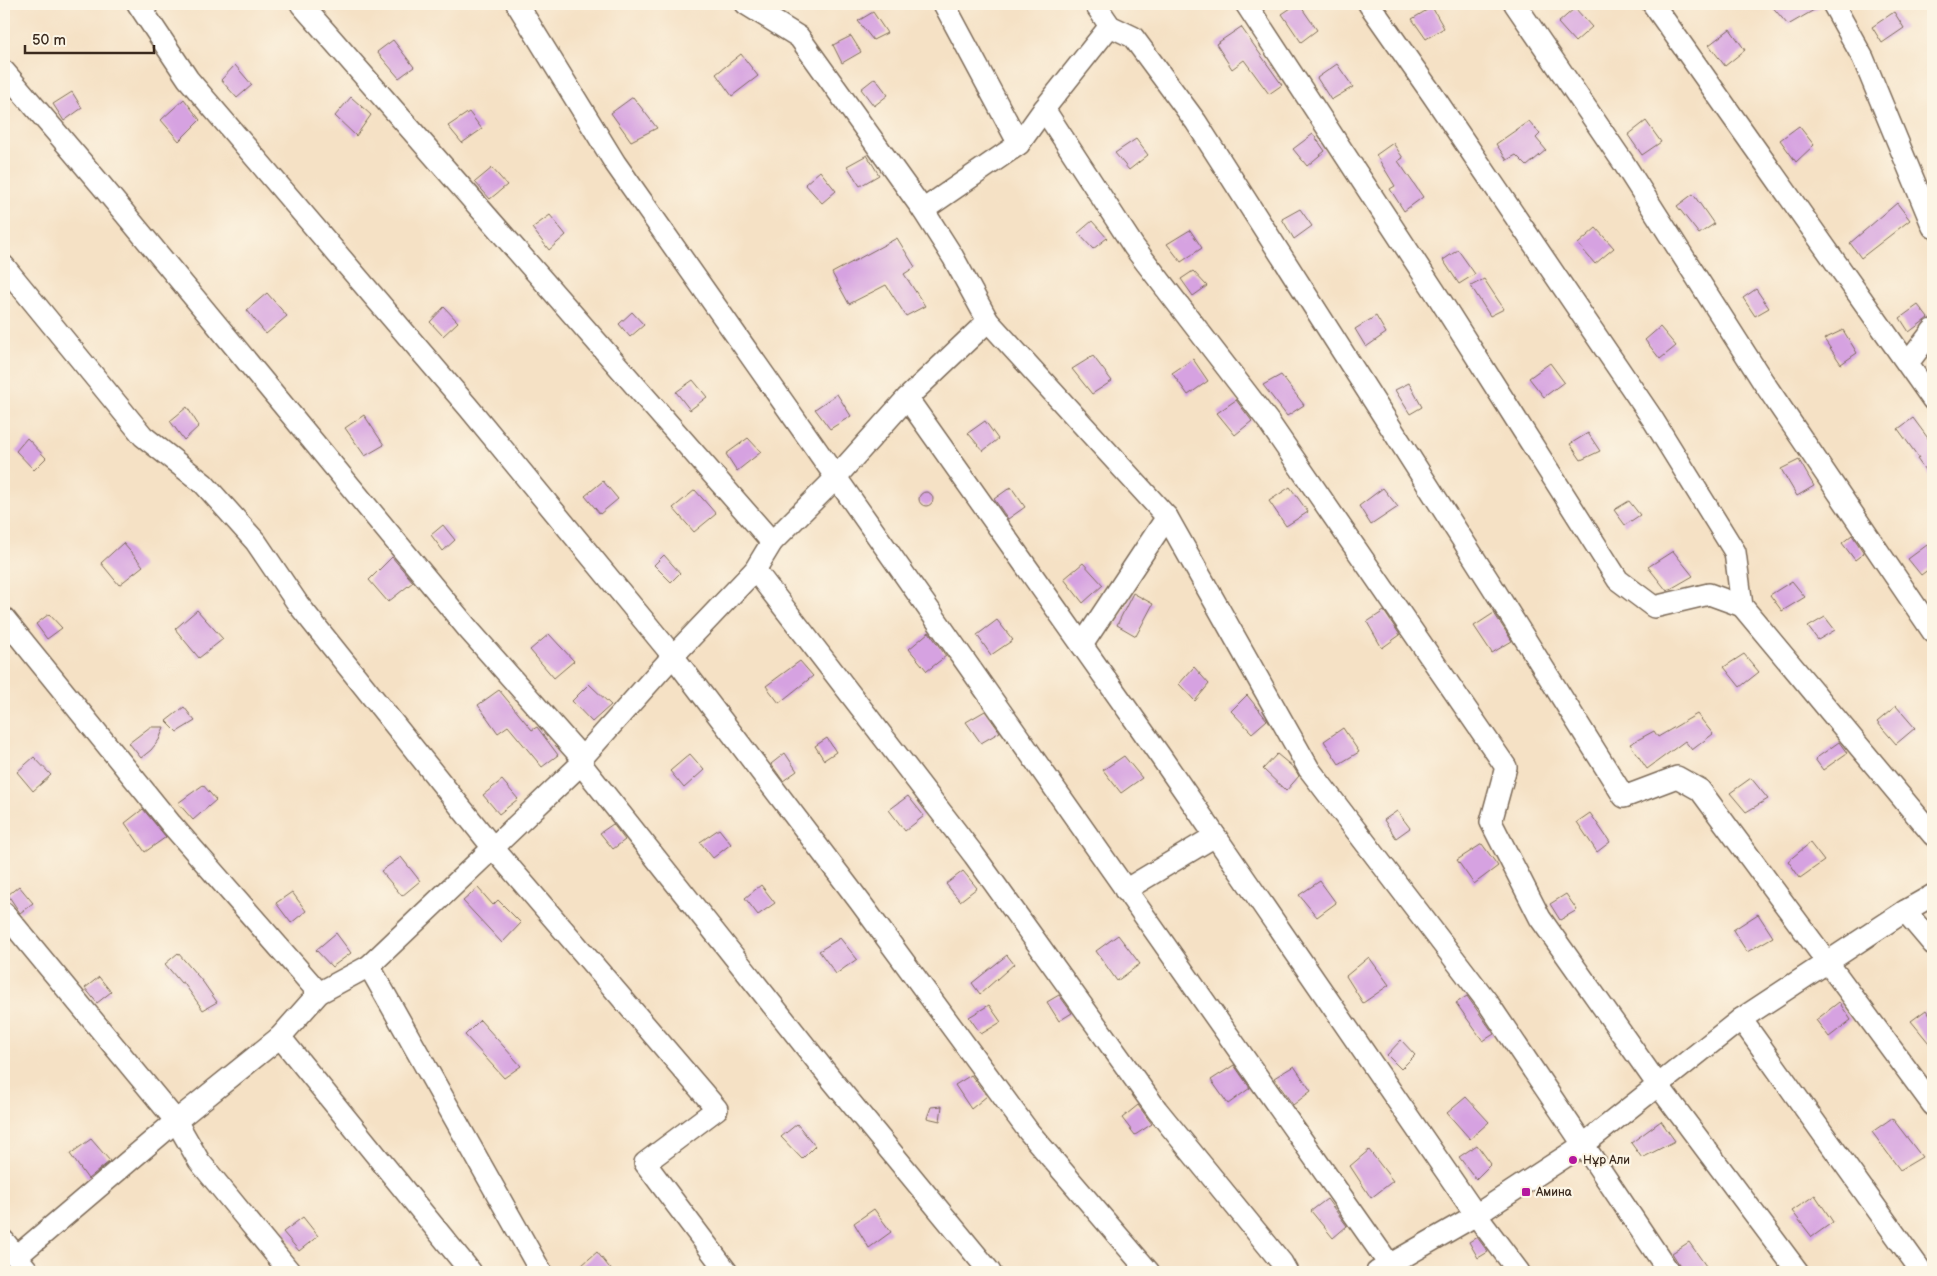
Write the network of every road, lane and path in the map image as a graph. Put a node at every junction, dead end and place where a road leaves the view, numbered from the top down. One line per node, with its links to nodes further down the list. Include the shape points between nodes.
1 (138, 4): 32 (street, via 188,79 469,408)
2 (302, 4): 26 (street)
3 (517, 4): 24 (street, via 615,163)
4 (746, 4): 16 (street, via 799,37)
5 (944, 4): 15 (street)
6 (1095, 4): 12 (street)
7 (1246, 4): 28 (street, via 1439,298 1618,580 1654,607 1709,594)
8 (1369, 4): 28 (street, via 1657,426 1734,552)
9 (1515, 4): 30 (street, via 1623,162 1762,380)
10 (1653, 4): 21 (street)
11 (1833, 4): 17 (street, via 1863,58)
12 (1110, 26): 14 (street); 42 (street, via 1133,37 1196,122 1624,797 1677,777 1700,790)
13 (4, 71): 33 (street)
14 (1044, 109): 15 (street); 47 (street, via 1134,247 1268,421 1506,767 1490,822 1540,918)
15 (1019, 144): 16 (street)
16 (923, 210): 19 (street)
17 (1933, 227)
18 (4, 266): 36 (street, via 143,436 204,484 256,542 298,604)
19 (988, 321): 22 (street); 25 (street)
20 (1933, 330): 21 (street)
21 (1908, 363): 23 (street)
22 (907, 398): 24 (street); 31 (street)
23 (1933, 400)
24 (835, 477): 26 (street); 37 (street)
25 (1167, 517): 31 (street); 50 (street, via 1309,768 1488,1003)
26 (772, 542): 27 (street)
27 (755, 570): 32 (street); 60 (street, via 974,855 1157,1110)
28 (1742, 606): 34 (street)
29 (4, 618): 44 (street, via 171,824)
30 (1933, 632)
31 (1082, 646): 35 (street)
32 (673, 656): 33 (street); 59 (street, via 1029,1132)
33 (582, 761): 36 (street); 58 (street, via 819,1064)
34 (1933, 835)
35 (1215, 836): 37 (street); 51 (street)
36 (494, 848): 43 (street); 57 (street, via 716,1109 645,1163)
37 (1125, 890): 53 (street)
38 (1933, 896): 39 (street)
39 (1905, 911): 41 (street); 42 (street)
40 (4, 913): 49 (street)
41 (1933, 944)
42 (1828, 960): 45 (street); 48 (street)
43 (369, 966): 44 (street); 56 (street)
44 (319, 993): 46 (street)
45 (1741, 1019): 47 (street); 64 (street)
46 (280, 1037): 49 (street); 55 (street)
47 (1658, 1085): 50 (street); 63 (street)
48 (1933, 1105)
49 (176, 1121): 52 (street); 54 (street, via 199,1161)
50 (1583, 1145): 51 (street); 62 (street)
51 (1476, 1215): 53 (street); 61 (street)
52 (16, 1257)
53 (1383, 1268)
54 (290, 1272)
55 (471, 1272)
56 (541, 1272)
57 (727, 1272)
58 (990, 1272)
59 (1149, 1272)
60 (1287, 1272)
61 (1519, 1272)
62 (1669, 1272)
63 (1798, 1272)
64 (1922, 1272)

